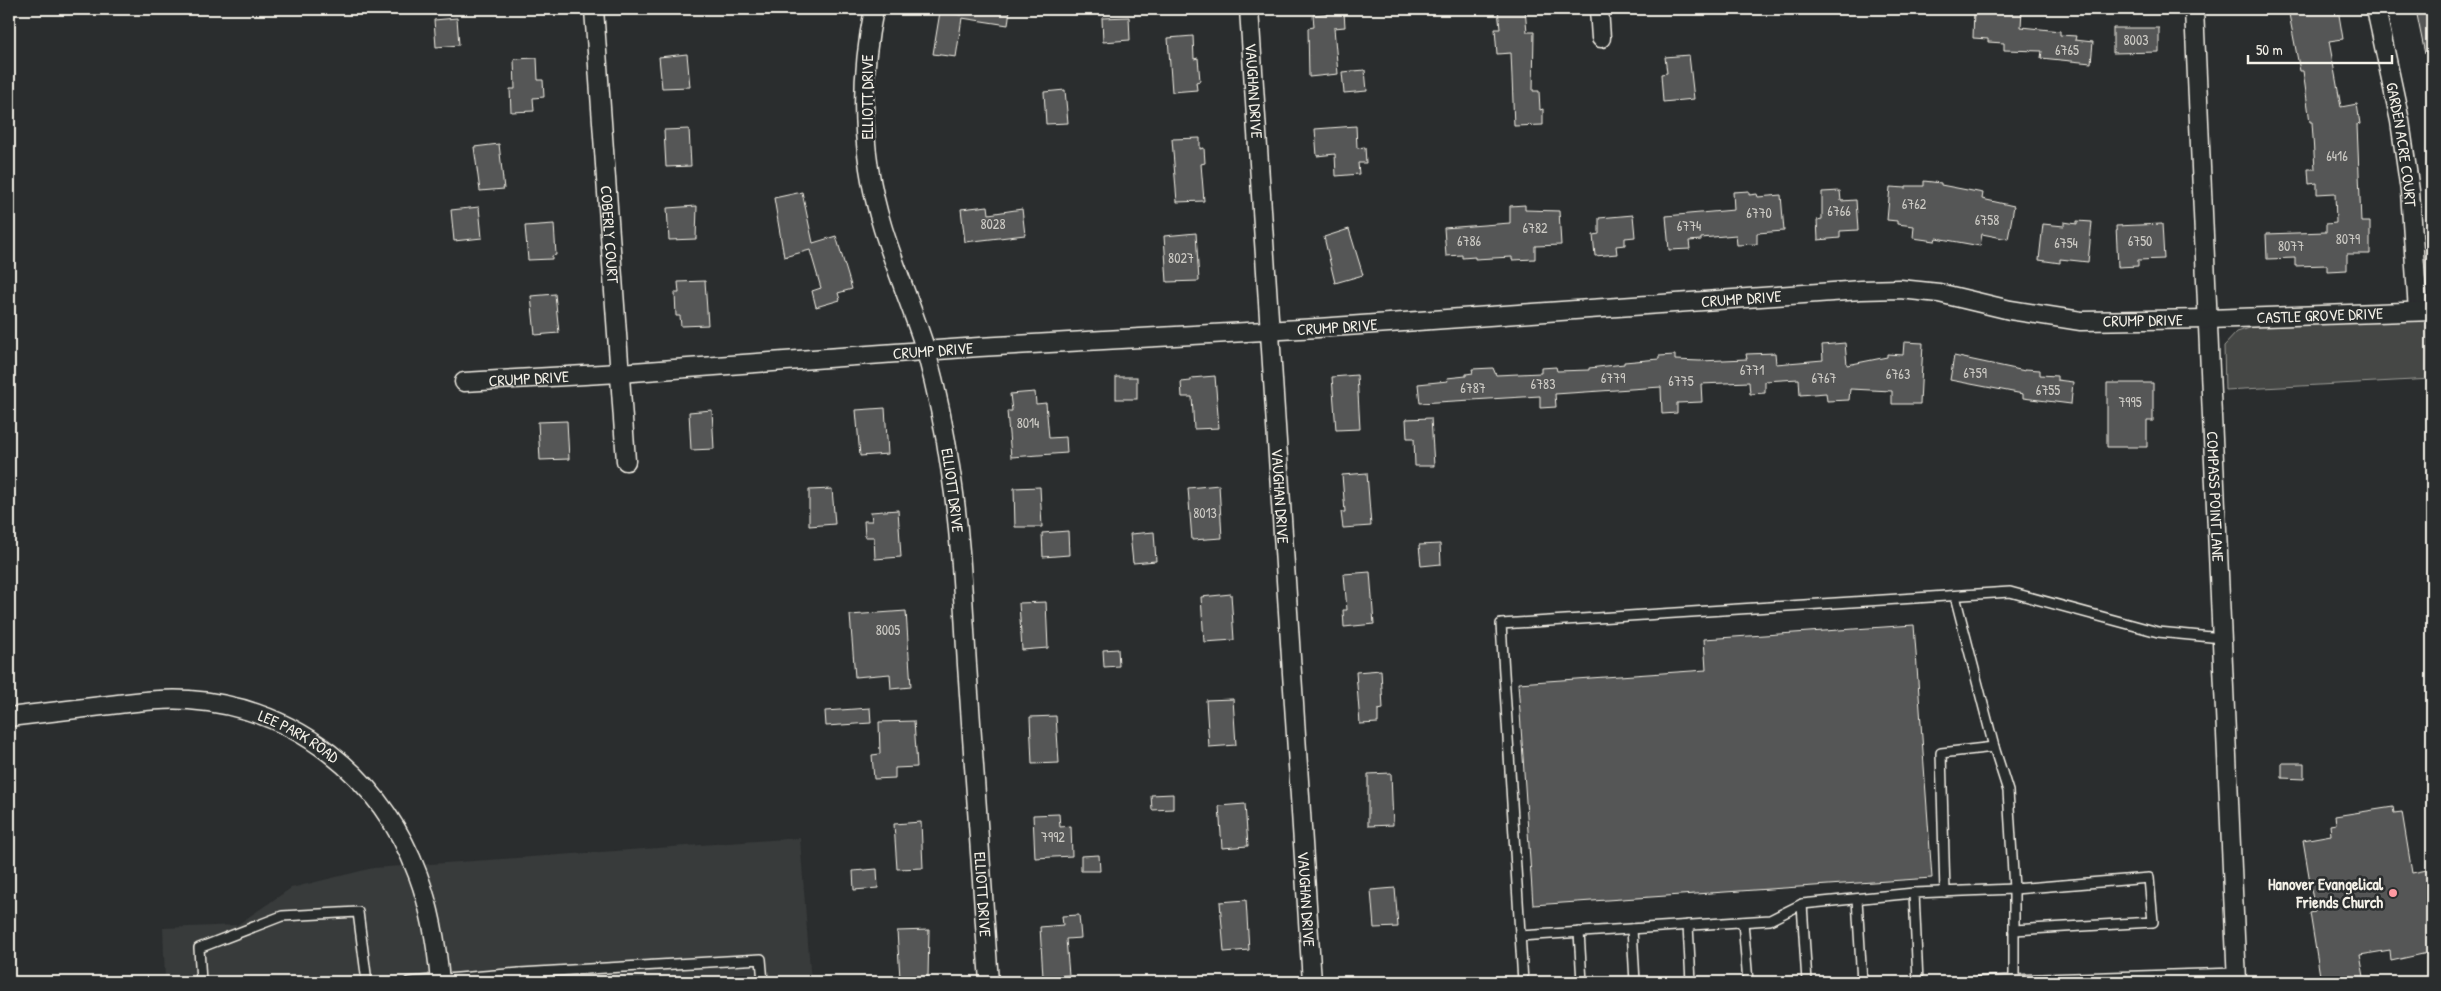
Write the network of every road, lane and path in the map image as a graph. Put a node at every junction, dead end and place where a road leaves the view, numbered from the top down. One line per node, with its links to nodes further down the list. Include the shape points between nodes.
1 (594, 9): 12 (street, COBERLY COURT)
2 (874, 9): 11 (street, ELLIOTT DRIVE, via 865,72 867,152 883,230)
3 (1249, 9): 10 (street, VAUGHAN DRIVE)
4 (1599, 9): 7 (street)
5 (2194, 9): 9 (street, COMPASS POINT LANE)
6 (2376, 9): 8 (street, GARDEN ACRE COURT, via 2400,121)
7 (1601, 38)
8 (2425, 311): 9 (street, CASTLE GROVE DRIVE)
9 (2208, 320): 10 (street, CRUMP DRIVE, via 2081,321 2010,310 1939,293 1900,289); 16 (street, COMPASS POINT LANE)
10 (1269, 331): 11 (street, CRUMP DRIVE); 41 (street, VAUGHAN DRIVE)
11 (926, 351): 12 (street, CRUMP DRIVE); 40 (street, ELLIOTT DRIVE, via 944,430 963,576)
12 (619, 373): 13 (street, CRUMP DRIVE); 14 (street, COBERLY COURT)
13 (464, 382)
14 (626, 461)
15 (1955, 596): 16 (lane, via 2010,592 2158,632); 18 (lane); 29 (lane, via 1502,624)
16 (2222, 638): 31 (street, COMPASS POINT LANE)
17 (9, 717): 34 (street, LEE PARK ROAD, via 155,700 189,700 242,708 298,731 343,762 373,796 398,834 418,874 429,910)
18 (1994, 747): 19 (lane, via 2008,791); 20 (lane, via 1941,753)
19 (2014, 889): 20 (lane); 27 (lane); 27 (lane, via 2149,878 2153,922)
20 (1945, 892): 21 (lane)
21 (1914, 894): 22 (lane); 49 (lane)
22 (1857, 899): 23 (lane); 48 (lane)
23 (1802, 904): 24 (lane, via 1770,920); 47 (lane)
24 (1743, 922): 25 (lane); 46 (lane)
25 (1688, 925): 26 (lane); 45 (lane)
26 (1632, 929): 28 (lane); 44 (lane)
27 (2014, 930): 33 (lane)
28 (1579, 932): 29 (lane); 43 (lane)
29 (1520, 936): 42 (lane)
30 (520, 978): 34 (lane); 39 (lane, via 761,959)
31 (2236, 978): 32 (lane)
32 (2173, 979): 35 (lane)
33 (2014, 980): 35 (lane); 50 (lane)
34 (440, 981): 38 (lane)
35 (2042, 981)
36 (201, 982): 37 (lane, via 199,948 282,916 358,912)
37 (367, 982)
38 (409, 982)
39 (763, 982)
40 (989, 982)
41 (1312, 982)
42 (1523, 982)
43 (1582, 982)
44 (1635, 982)
45 (1692, 982)
46 (1748, 982)
47 (1807, 982)
48 (1862, 982)
49 (1918, 982)
50 (1977, 982)

